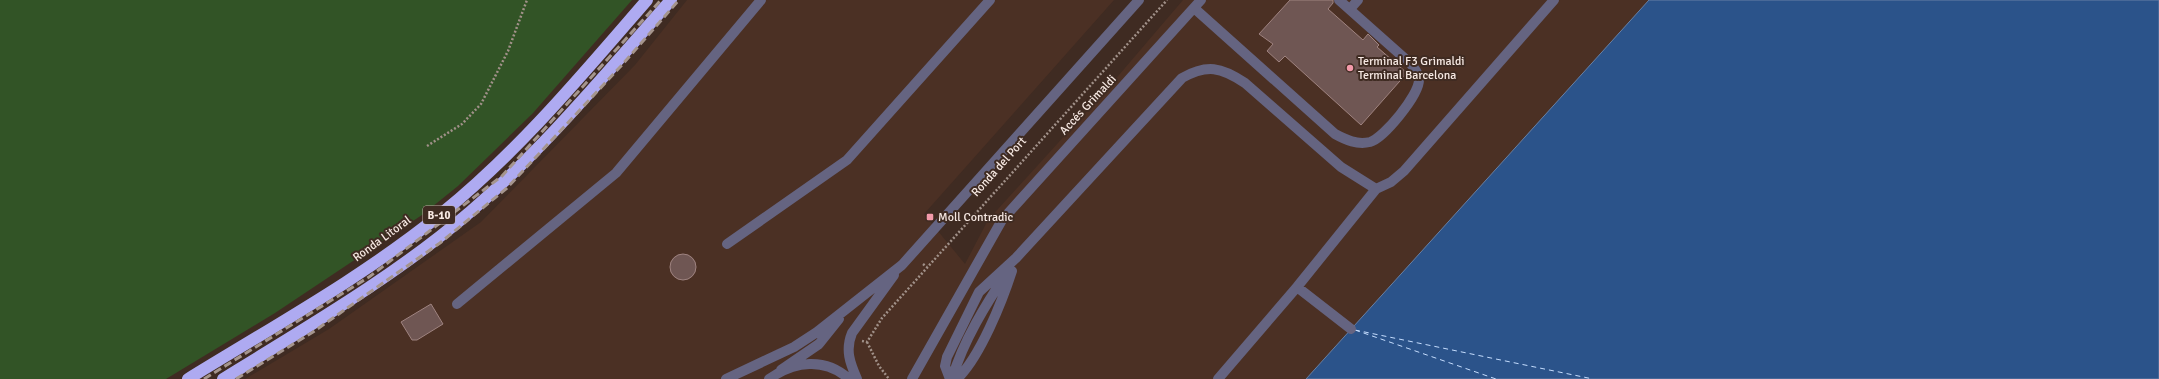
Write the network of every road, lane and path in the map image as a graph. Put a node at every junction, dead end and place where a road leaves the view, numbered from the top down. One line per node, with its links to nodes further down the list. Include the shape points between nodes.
1 (527, 0): 14 (path, via 508,51 481,104 462,124)
2 (647, 0): 28 (highway, Ronda Litoral / B-10, via 540,123 441,214 358,274)
3 (671, 0): 29 (highway, B-10, via 547,139 470,212 372,286)
4 (761, 0): 22 (street, via 616,173)
5 (990, 0): 16 (street, via 847,160)
6 (1139, 0): 19 (street, Ronda del Port)
7 (1166, 0): 20 (path, Ronda del Port)
8 (1201, 0): 12 (street, Accés Grimaldi)
9 (1339, 0): 13 (street)
10 (1358, 0): 13 (street)
11 (1554, 0): 15 (street, via 1404,171)
12 (1194, 8): 13 (street, via 1335,134 1359,143 1371,142 1380,136 1412,99 1419,80 1411,64); 35 (street, Accés Grimaldi, via 1002,220)
13 (1350, 10)
14 (427, 146)
15 (1376, 190): 17 (street, via 1341,167 1229,72 1213,68 1195,70 1182,78); 21 (street)
16 (727, 244)
17 (1016, 258): 36 (street, via 979,292 947,357 946,366); 37 (street, via 1002,302 968,368)
18 (923, 264): 20 (path)
19 (902, 265): 23 (street); 25 (street)
20 (927, 267): 26 (path, Ronda del Port, via 882,318)
21 (1297, 287): 24 (street); 38 (street)
22 (457, 304)
23 (850, 305): 27 (street, via 819,344); 30 (street, via 794,347)
24 (1351, 329)
25 (849, 340): 26 (path); 33 (street, via 849,360)
26 (867, 342): 34 (path)
27 (781, 370): 31 (street); 32 (street, via 802,363 819,364 839,371)
28 (188, 379)
29 (223, 379)
30 (726, 379)
31 (769, 379)
32 (849, 379)
33 (857, 379)
34 (889, 379)
35 (912, 379)
36 (951, 379)
37 (957, 379)
38 (1218, 379)

